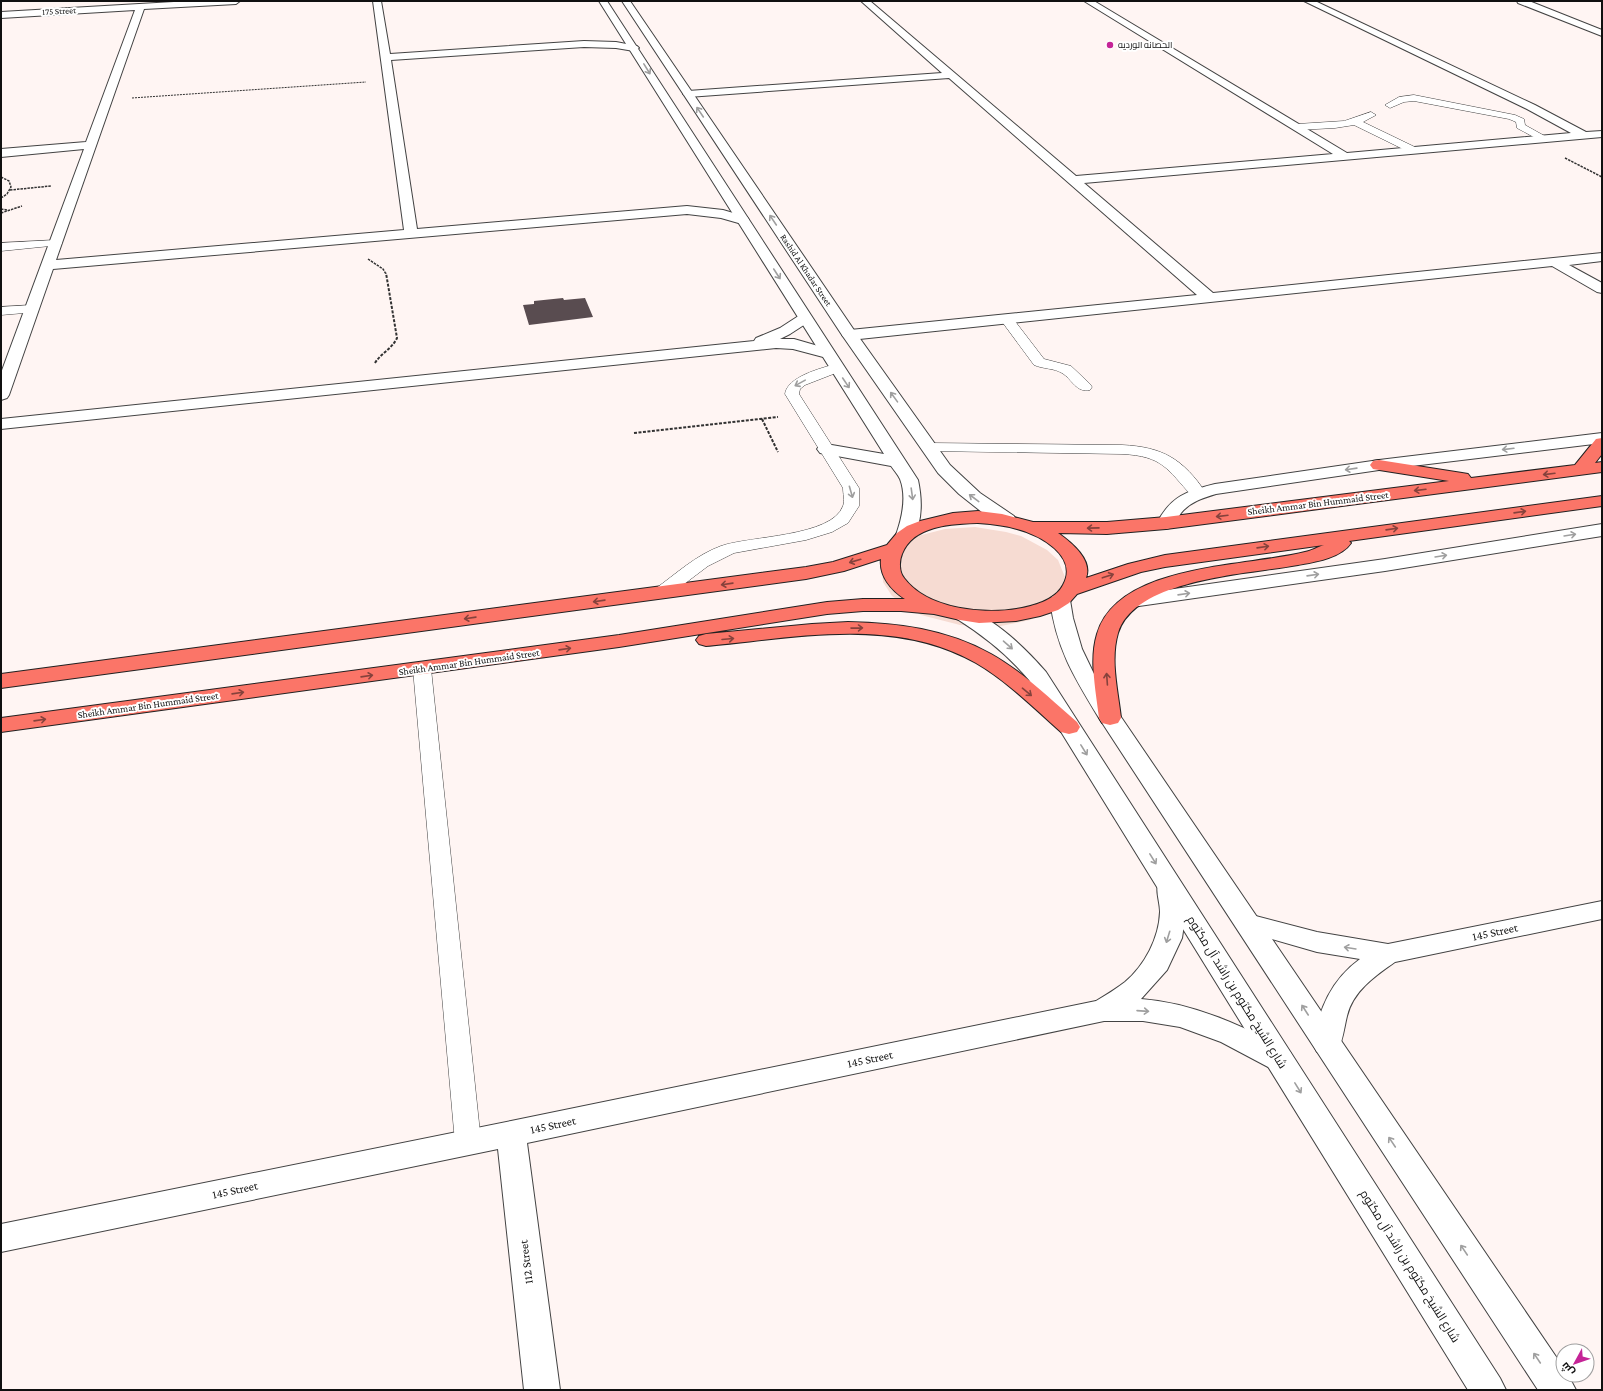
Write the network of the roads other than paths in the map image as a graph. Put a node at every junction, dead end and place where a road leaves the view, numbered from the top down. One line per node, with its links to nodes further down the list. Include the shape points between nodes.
1 (236, 1): 9 (street, 175 Street)
2 (377, 1): 15 (street)
3 (603, 1): 12 (street)
4 (626, 1): 17 (street, Rashid Al Khadar Street)
5 (865, 1): 16 (street)
6 (1088, 1): 22 (street)
7 (1308, 1): 19 (street)
8 (1521, 1): 11 (street)
9 (142, 6): 10 (street, 175 Street); 26 (street)
10 (1, 14)
11 (1602, 33)
12 (625, 35): 13 (street); 14 (street)
13 (584, 44): 14 (street); 15 (street)
14 (634, 48): 31 (street, one-way to 31)
15 (385, 57): 34 (street)
16 (951, 75): 17 (street); 30 (street)
17 (688, 94): 46 (street, Rashid Al Khadar Street, one-way to 17)
18 (1390, 105): 25 (lane, via 1402,99 1414,98 1512,116 1521,121 1520,126)
19 (1531, 107): 23 (street); 24 (street)
20 (1371, 115): 21 (lane)
21 (1356, 122): 22 (lane); 27 (lane)
22 (1297, 127): 29 (street)
23 (1600, 134): 24 (street)
24 (1585, 136): 25 (street)
25 (1545, 139): 27 (street)
26 (91, 147): 28 (street); 35 (street)
27 (1414, 151): 29 (street)
28 (1, 154)
29 (1346, 157): 30 (street)
30 (1073, 180): 41 (street)
31 (726, 193): 32 (street); 33 (street)
32 (687, 210): 33 (street, via 718,213); 34 (street)
33 (742, 220): 44 (street, one-way to 44)
34 (411, 233): 39 (street)
35 (56, 243): 36 (lane); 39 (street)
36 (1, 247)
37 (1602, 257): 38 (street)
38 (1555, 262): 40 (street); 41 (street)
39 (48, 265): 42 (street)
40 (1602, 289)
41 (1210, 298): 45 (street)
42 (32, 309): 43 (lane); 51 (street)
43 (1, 311)
44 (805, 318): 47 (street); 48 (street)
45 (1006, 319): 46 (street); 50 (lane, via 1039,362 1066,369)
46 (850, 335): 56 (street, Rashid Al Khadar Street, one-way to 46)
47 (753, 345): 48 (street, via 776,342); 52 (street)
48 (826, 353): 49 (street)
49 (836, 368): 55 (lane, one-way to 55, via 800,382 793,388 792,394); 57 (street, one-way to 57)
50 (1084, 388)
51 (2, 391)
52 (1, 424)
53 (1602, 438): 58 (street, one-way to 58)
54 (1602, 443): 60 (main road)
55 (826, 448): 57 (street); 70 (lane, one-way to 70, via 851,488 853,496 848,513 840,521 814,534 728,549)
56 (930, 448): 62 (lane, via 1140,451 1171,463); 64 (street, Rashid Al Khadar Street, one-way to 56, via 956,482)
57 (898, 462): 69 (street, one-way to 69, via 909,480 913,507)
58 (1379, 465): 61 (main road); 62 (street, one-way to 62, via 1215,489)
59 (1602, 467): 60 (main road, Sheikh Ammar Bin Hummaid Street)
60 (1580, 470): 61 (main road, Sheikh Ammar Bin Hummaid Street, one-way to 61)
61 (1487, 482): 65 (main road, Sheikh Ammar Bin Hummaid Street, one-way to 65)
62 (1198, 494): 65 (street, via 1176,506)
63 (1602, 501): 68 (main road, one-way to 63)
64 (1006, 520): 66 (main road); 69 (main road, via 950,518 925,525)
65 (1166, 523): 66 (main road, Sheikh Ammar Bin Hummaid Street, one-way to 66, via 1107,528)
66 (1034, 527): 71 (main road, via 1058,540 1073,556 1078,573)
67 (1602, 530): 72 (street, one-way to 67, via 1385,565)
68 (1354, 534): 71 (main road, one-way to 68, via 1135,568 1165,561); 72 (main road, via 1331,549 1311,557 1183,579 1154,588)
69 (899, 542): 70 (main road, one-way to 70, via 837,567); 73 (main road, via 889,565 896,582 913,597)
70 (661, 593): 77 (main road, one-way to 77)
71 (1066, 595): 74 (main road, via 1042,610 1018,616); 78 (street, via 1065,632 1070,649 1077,666)
72 (1132, 601): 78 (main road, one-way to 72, via 1105,652 1108,632 1118,614)
73 (938, 608): 74 (main road); 75 (main road, Sheikh Ammar Bin Hummaid Street, via 863,605 827,608)
74 (964, 615): 80 (street, شارع الشيخ مكتوم بن راشد آل مكتوم, one-way to 80, via 987,628 1024,659)
75 (619, 641): 76 (main road, Sheikh Ammar Bin Hummaid Street, one-way to 75); 80 (main road, one-way to 80, via 707,640 831,628 864,627 896,630 927,636 983,658)
76 (422, 669): 79 (main road, Sheikh Ammar Bin Hummaid Street, one-way to 76); 89 (lane)
77 (1, 681)
78 (1110, 718): 83 (street)
79 (1, 725)
80 (1069, 727): 81 (street, شارع الشيخ مكتوم بن راشد آل مكتوم, one-way to 81)
81 (1169, 885): 85 (street, 145 Street, one-way to 85, via 1173,911 1169,938 1157,963 1135,989); 87 (street, شارع الشيخ مكتوم بن راشد آل مكتوم)
82 (1602, 910): 84 (street, 145 Street)
83 (1248, 923): 84 (street, 145 Street, one-way to 83, via 1317,942); 86 (street, one-way to 83)
84 (1388, 954): 86 (street, 145 Street, via 1366,967 1348,984 1337,1002 1330,1022)
85 (1104, 1010): 87 (street, 145 Street, one-way to 87, via 1143,1010 1184,1017 1218,1027 1250,1042); 88 (street, 145 Street)
86 (1327, 1044): 93 (street, one-way to 86)
87 (1280, 1061): 92 (street, شارع الشيخ مكتوم بن راشد آل مكتوم, one-way to 92)
88 (511, 1134): 89 (street, 145 Street); 91 (street, 112 Street)
89 (468, 1142): 90 (street, 145 Street)
90 (1, 1238)
91 (542, 1390)
92 (1488, 1390)
93 (1558, 1390)

